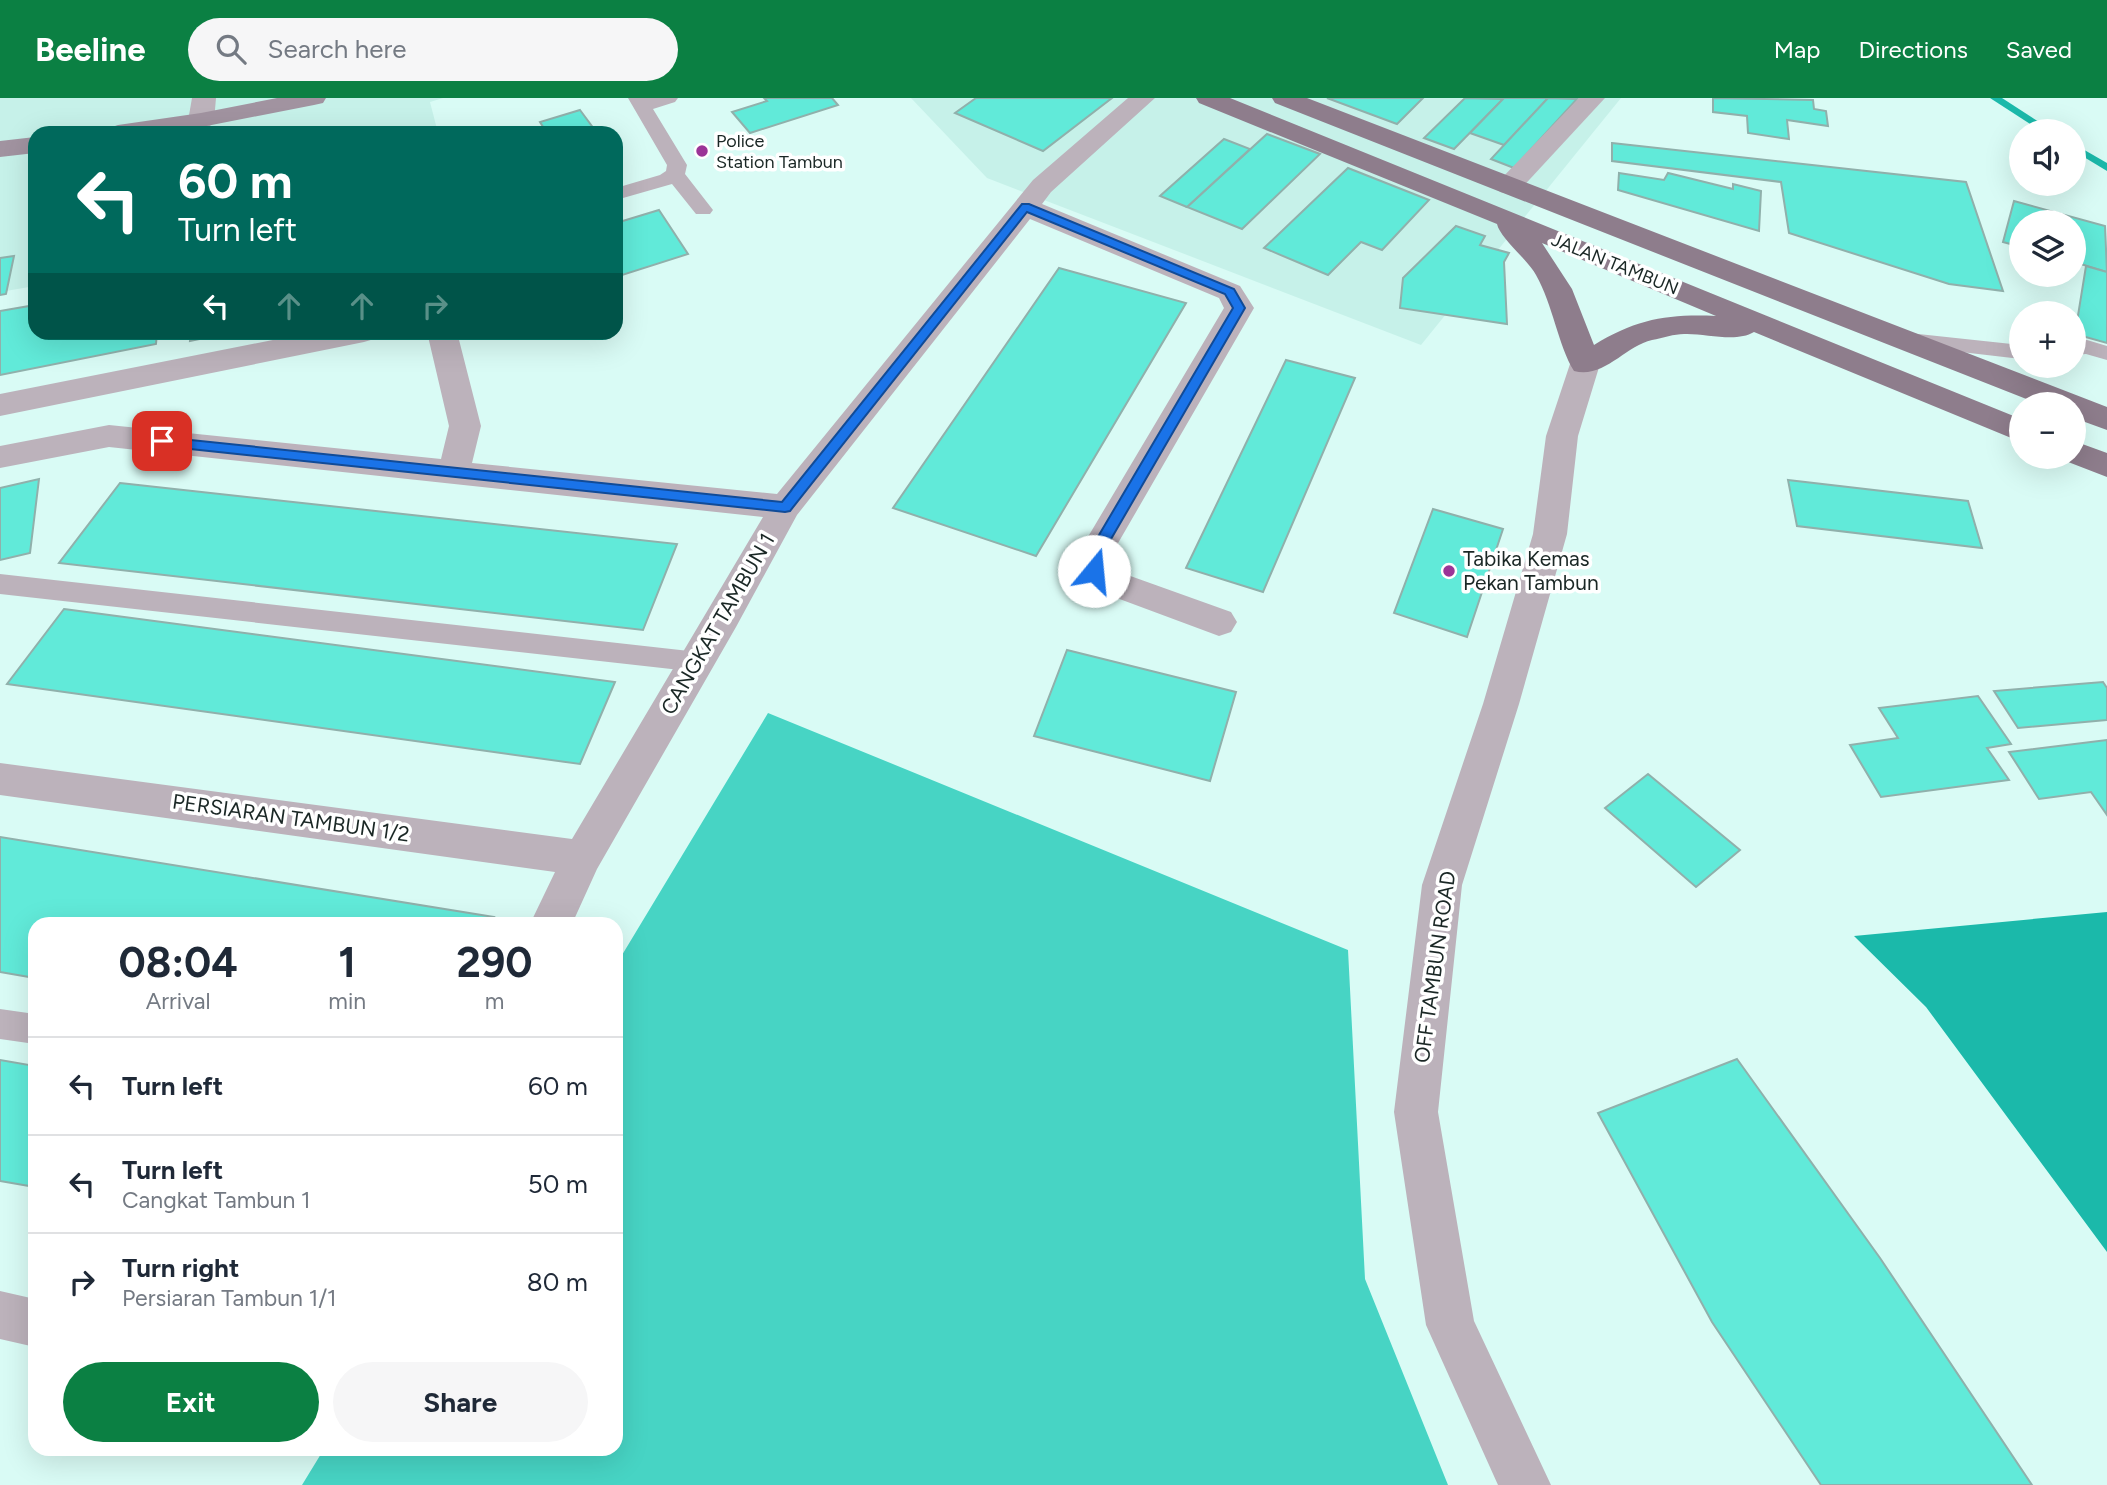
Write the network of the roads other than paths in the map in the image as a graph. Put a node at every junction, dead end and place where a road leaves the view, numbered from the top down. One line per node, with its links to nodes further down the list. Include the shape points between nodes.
1 (314, 98): 8 (main road)
2 (669, 98): 7 (lane)
3 (1143, 98): 15 (street, CANGKAT TAMBUN 1, via 1042,186)
4 (1208, 98): 17 (main road, JALAN TAMBUN)
5 (1284, 98): 13 (main road, JALAN TAMBUN)
6 (1593, 98): 13 (street)
7 (640, 102): 12 (lane, via 677,165)
8 (202, 110): 9 (main road)
9 (144, 126)
10 (28, 146): 11 (main road)
11 (0, 149)
12 (675, 174): 14 (lane); 16 (lane)
13 (1509, 186): 21 (main road, JALAN TAMBUN)
14 (623, 192)
15 (1026, 207): 35 (street, CANGKAT TAMBUN 1); 37 (street, via 1230,292 1239,308 1093,557 1094,571 1110,582)
16 (703, 210)
17 (1498, 215): 18 (main road, JALAN TAMBUN); 25 (main road, via 1533,247 1554,278)
18 (1769, 328): 25 (main road, via 1682,324 1634,334); 30 (main road, JALAN TAMBUN)
19 (324, 340): 27 (street)
20 (444, 340): 34 (street, via 465,426)
21 (1902, 340): 23 (lane); 26 (main road, JALAN TAMBUN)
22 (2086, 347): 24 (lane)
23 (2009, 351)
24 (2107, 353)
25 (1585, 365): 46 (street, OFF TAMBUN ROAD, via 1562,436 1550,534 1442,885 1416,1112 1450,1325)
26 (2037, 392)
27 (0, 405)
28 (2086, 411): 29 (main road)
29 (2107, 419)
30 (2009, 426)
31 (0, 457): 34 (street, via 109,436)
32 (2086, 457): 33 (main road)
33 (2107, 466)
34 (454, 472): 35 (street)
35 (785, 507): 38 (street, CANGKAT TAMBUN 1)
36 (0, 584): 38 (lane)
37 (1219, 622)
38 (698, 663): 40 (street, CANGKAT TAMBUN 1)
39 (0, 779): 40 (street, PERSIARAN TAMBUN 1/2)
40 (582, 858): 41 (street, CANGKAT TAMBUN 1)
41 (554, 917)
42 (0, 1024): 43 (lane)
43 (28, 1028)
44 (0, 1315): 45 (street)
45 (28, 1321)
46 (1525, 1485)

